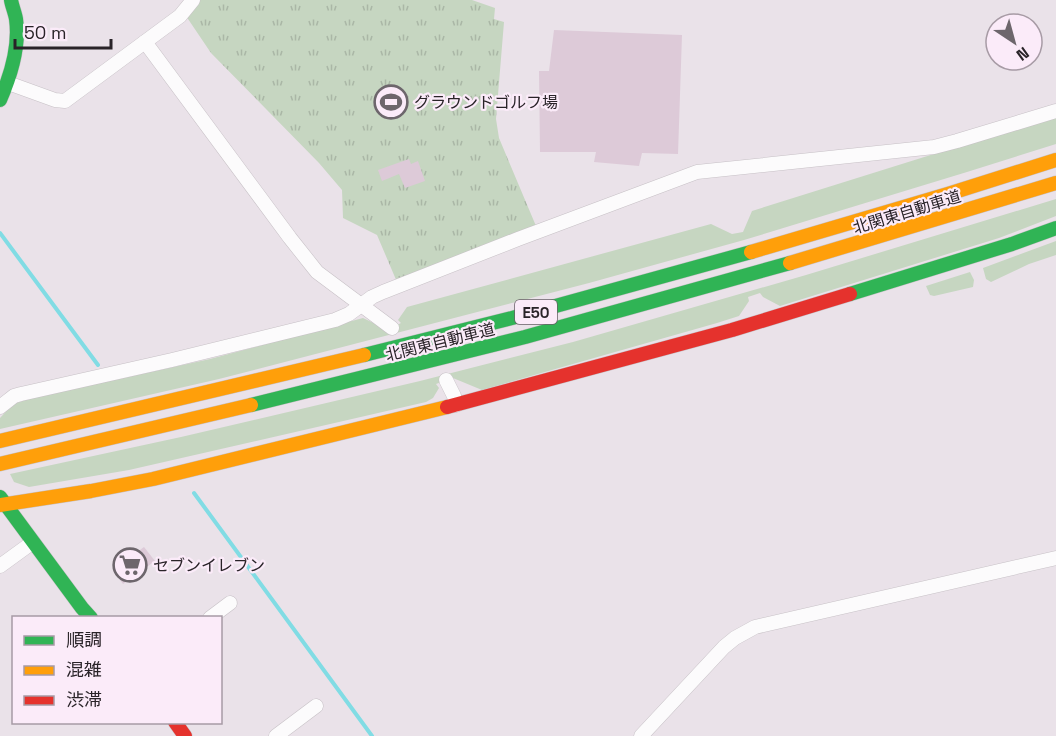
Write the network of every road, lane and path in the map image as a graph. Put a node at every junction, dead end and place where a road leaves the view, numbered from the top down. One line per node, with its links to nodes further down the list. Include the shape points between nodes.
1 (10, 0): 4 (main road, via 16,20 16,43)
2 (193, 0): 3 (street)
3 (145, 42): 4 (street, via 65,101); 10 (street, via 317,272)
4 (8, 83): 5 (main road)
5 (0, 100)
6 (1056, 111): 10 (street, via 934,147 697,172 383,292)
7 (1056, 160): 15 (main road, 北関東自動車道 / E50, via 633,286 427,341)
8 (1056, 183): 16 (main road, 北関東自動車道 / E50, via 878,238 453,357)
9 (1056, 228): 13 (main road, via 732,330)
10 (361, 306): 11 (street); 14 (street, via 335,320 21,394)
11 (392, 328)
12 (446, 380): 13 (street)
13 (456, 405): 17 (main road, via 153,479)
14 (0, 407)
15 (4, 440)
16 (0, 464)
17 (2, 502): 18 (main road)
18 (33, 542): 20 (street); 22 (main road)
19 (1056, 558): 28 (street, via 755,627 724,647)
20 (0, 566)
21 (230, 603): 23 (street)
22 (89, 616)
23 (213, 616)
24 (316, 706): 27 (street)
25 (176, 724): 26 (main road)
26 (185, 736)
27 (276, 736)
28 (641, 736)

